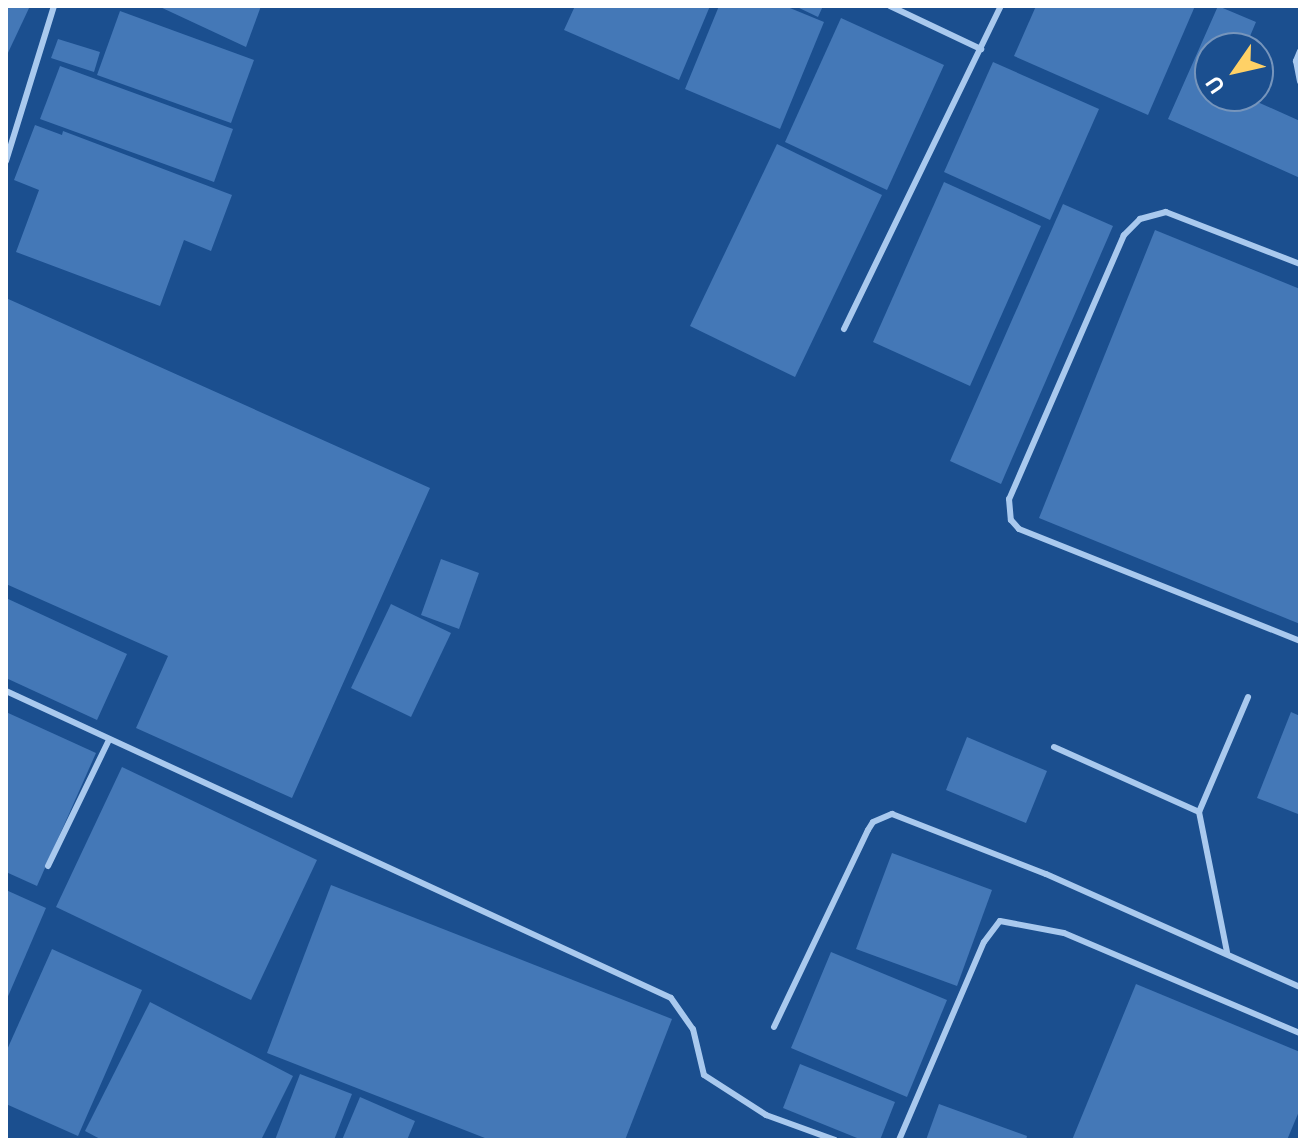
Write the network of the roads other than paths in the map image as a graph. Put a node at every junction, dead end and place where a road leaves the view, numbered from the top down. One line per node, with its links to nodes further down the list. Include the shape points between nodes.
1 (54, 6): 7 (lane)
2 (890, 6): 4 (lane)
3 (1001, 6): 4 (lane)
4 (981, 49): 9 (lane)
5 (1300, 51): 6 (lane)
6 (1300, 82)
7 (6, 161)
8 (1300, 264): 10 (lane, via 1166,212 1140,219 1124,235 1009,499 1011,520 1019,529)
9 (844, 329)
10 (1300, 641)
11 (6, 691): 13 (lane)
12 (1248, 697): 15 (lane)
13 (109, 740): 16 (lane); 21 (lane, via 671,998 693,1029 704,1075 766,1115)
14 (1054, 747): 15 (lane)
15 (1199, 812): 17 (lane)
16 (48, 866)
17 (1227, 952): 18 (lane); 19 (lane, via 892,814 868,830)
18 (1300, 987)
19 (774, 1027)
20 (1300, 1033): 22 (lane, via 1064,933 1000,921 984,942)
21 (835, 1140)
22 (899, 1140)

